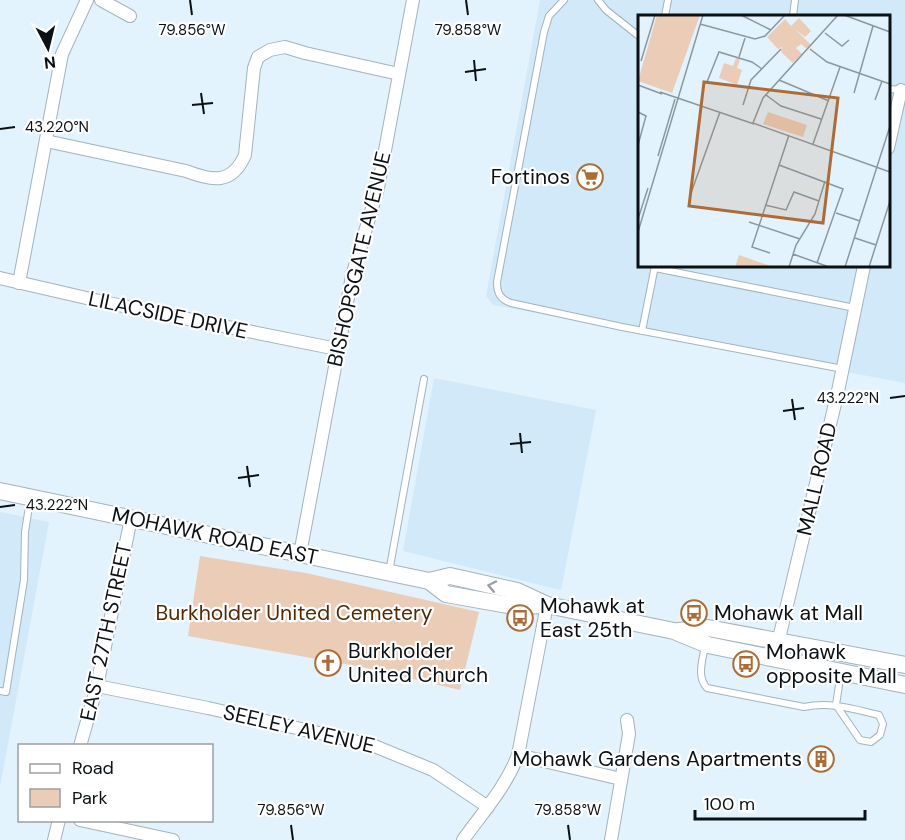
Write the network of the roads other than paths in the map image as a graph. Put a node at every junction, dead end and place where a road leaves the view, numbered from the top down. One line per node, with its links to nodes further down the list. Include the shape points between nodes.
1 (87, 0): 15 (street, via 62,54)
2 (101, 0): 10 (street)
3 (413, 0): 12 (street, BISHOPSGATE AVENUE)
4 (564, 0): 21 (lane, via 549,16 544,32 497,288 501,298 511,303)
5 (598, 0): 11 (lane)
6 (668, 0): 8 (lane)
7 (795, 0): 9 (lane)
8 (665, 15)
9 (793, 15)
10 (130, 16)
11 (638, 36)
12 (399, 74): 15 (street, via 285,47 270,50 258,57 254,68 245,155 241,165 219,179); 22 (street, BISHOPSGATE AVENUE, via 378,188 352,276)
13 (898, 90): 14 (street)
14 (890, 136)
15 (46, 141): 19 (street)
16 (655, 267): 20 (lane); 21 (lane)
17 (864, 267): 20 (street, MALL ROAD)
18 (0, 278): 19 (street, LILACSIDE DRIVE)
19 (19, 283): 22 (street, LILACSIDE DRIVE)
20 (855, 308): 23 (street, MALL ROAD)
21 (642, 331): 23 (lane)
22 (337, 349): 28 (street, BISHOPSGATE AVENUE)
23 (843, 369): 33 (street, MALL ROAD)
24 (424, 379): 29 (lane)
25 (0, 491): 26 (main road, MOHAWK ROAD EAST)
26 (31, 497): 27 (main road, MOHAWK ROAD EAST); 38 (lane, via 23,587 6,692)
27 (130, 518): 28 (main road, MOHAWK ROAD EAST); 37 (street, EAST 27TH STREET)
28 (300, 554): 29 (main road, MOHAWK ROAD EAST)
29 (389, 573): 30 (main road, MOHAWK ROAD EAST, via 429,581 446,594 514,606)
30 (547, 605): 31 (main road, MOHAWK ROAD EAST); 42 (street)
31 (674, 632): 32 (main road, MOHAWK ROAD EAST); 33 (main road, MOHAWK ROAD EAST, via 708,628)
32 (706, 644): 33 (main road, MOHAWK ROAD EAST); 39 (lane, via 700,674 707,688 804,707)
33 (776, 649): 34 (main road, MOHAWK ROAD EAST); 35 (main road, MOHAWK ROAD EAST)
34 (905, 665)
35 (842, 671): 36 (main road, MOHAWK ROAD EAST); 39 (lane)
36 (905, 685)
37 (97, 687): 41 (street, EAST 27TH STREET); 44 (street, SEELEY AVENUE, via 372,745 433,771)
38 (0, 691)
39 (836, 705): 39 (lane, via 879,715 883,723 880,735 871,742 860,740)
40 (627, 720): 43 (street, via 629,734)
41 (81, 744)
42 (518, 754): 43 (street); 44 (street, via 505,784)
43 (621, 779): 50 (street)
44 (488, 807): 49 (street)
45 (58, 822): 47 (street)
46 (89, 822): 48 (street)
47 (54, 840)
48 (173, 840)
49 (463, 840)
50 (611, 840)

